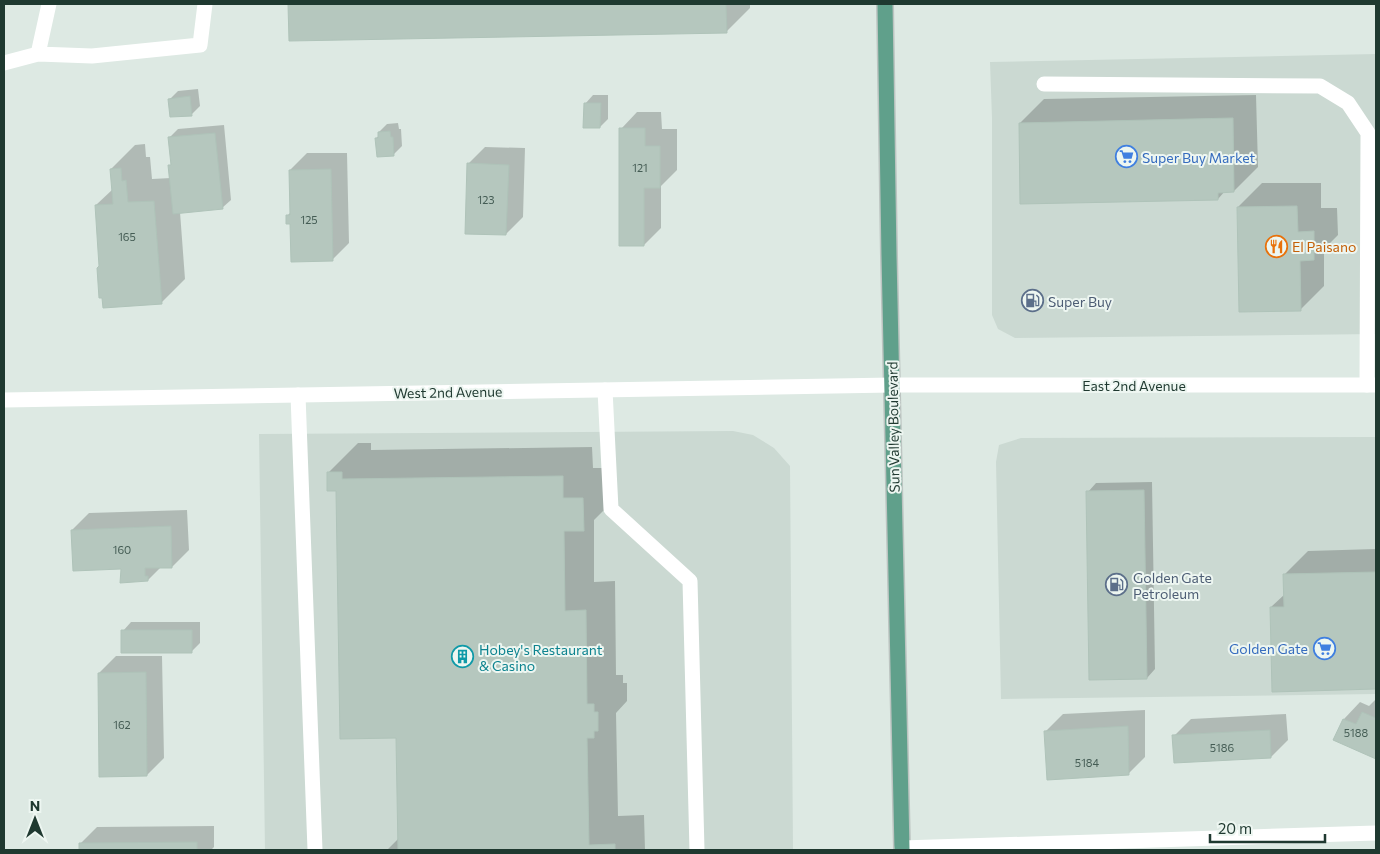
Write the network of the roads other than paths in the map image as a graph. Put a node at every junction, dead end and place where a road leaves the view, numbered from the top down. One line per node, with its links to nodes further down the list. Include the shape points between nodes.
1 (49, 4): 4 (street)
2 (205, 4): 4 (street, via 200,45 92,56)
3 (885, 4): 7 (main road, Sun Valley Boulevard)
4 (38, 54): 5 (street)
5 (4, 63)
6 (1044, 84): 8 (street, via 1320,86 1348,103 1368,133)
7 (892, 384): 8 (street, East 2nd Avenue); 9 (street, West 2nd Avenue); 13 (main road, Sun Valley Boulevard)
8 (1372, 385)
9 (605, 390): 10 (street, West 2nd Avenue); 15 (street, via 611,509 690,581)
10 (298, 395): 11 (street, West 2nd Avenue); 14 (street)
11 (4, 400)
12 (1376, 833): 13 (street)
13 (902, 849)
14 (315, 850)
15 (697, 850)

